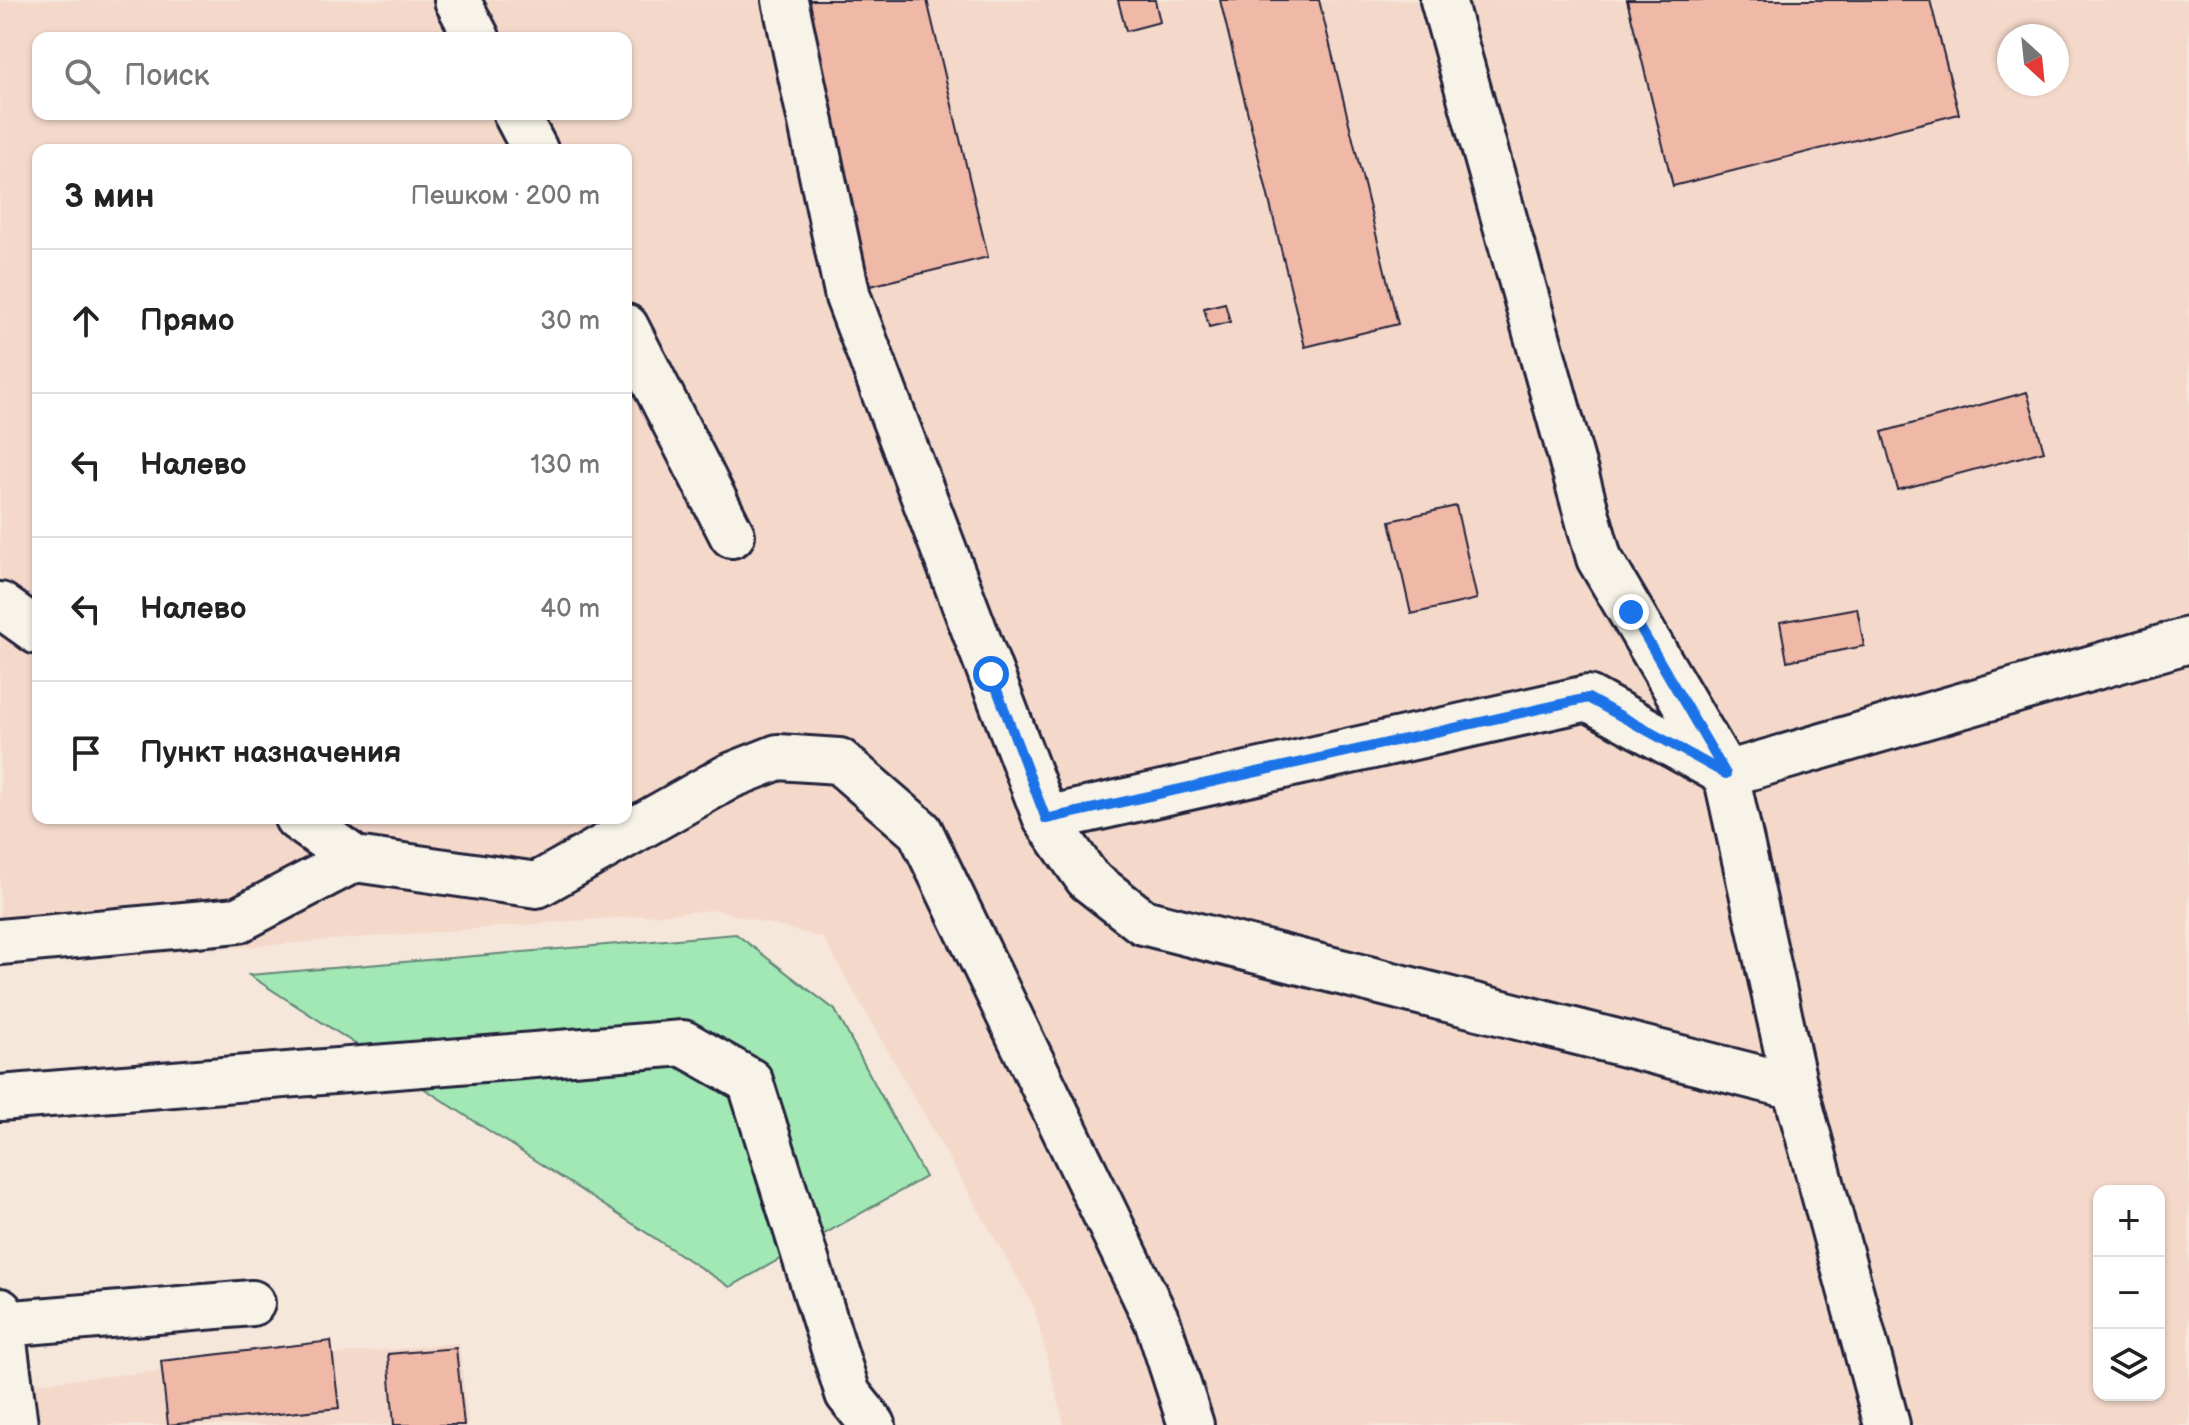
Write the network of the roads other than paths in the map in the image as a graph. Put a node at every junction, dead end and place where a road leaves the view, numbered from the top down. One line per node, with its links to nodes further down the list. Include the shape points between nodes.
1 (457, 0): 4 (lane)
2 (785, 0): 13 (lane, via 848,297)
3 (1443, 0): 12 (lane, via 1599,558)
4 (474, 32)
5 (519, 120): 6 (lane)
6 (532, 144)
7 (632, 339): 8 (lane)
8 (732, 535)
9 (0, 605): 10 (lane)
10 (32, 628)
11 (2189, 640): 12 (lane)
12 (1726, 774): 13 (lane, via 1588,698); 17 (lane)
13 (1046, 819): 17 (lane, via 1088,879 1143,922)
14 (305, 824): 15 (lane)
15 (355, 859): 16 (lane, via 238,920); 23 (lane, via 537,885 730,776 778,757 839,761 920,831 1158,1323)
16 (0, 942)
17 (1795, 1087): 24 (lane)
18 (0, 1098): 22 (lane, via 683,1043 750,1081 848,1394)
19 (252, 1303): 20 (lane)
20 (1, 1318): 21 (lane)
21 (15, 1425)
22 (873, 1425)
23 (1191, 1425)
24 (1887, 1425)

